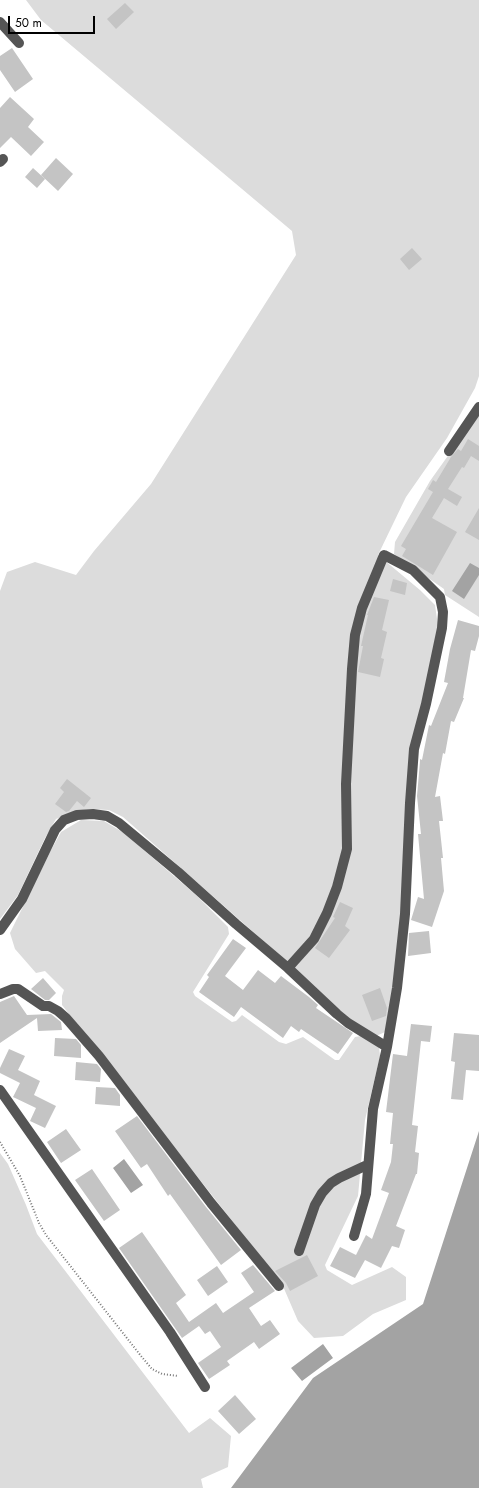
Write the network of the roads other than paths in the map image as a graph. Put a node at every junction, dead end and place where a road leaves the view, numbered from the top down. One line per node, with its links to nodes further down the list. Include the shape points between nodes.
1 (0, 22): 2 (street)
2 (19, 43)
3 (479, 407): 4 (street)
4 (449, 451)
5 (0, 930): 6 (street, via 22,899 55,830 64,820 77,815 93,814 107,816 119,823)
6 (288, 968): 8 (street, via 348,1023); 8 (street, via 314,939 328,913 347,849 346,784 355,635 362,608 384,555 413,570 440,597 443,612 426,704 414,749 405,914)
7 (0, 994): 13 (street, via 18,989 66,1018 99,1056 211,1203)
8 (387, 1047): 10 (street, via 374,1109)
9 (0, 1090): 14 (street, via 118,1256)
10 (368, 1165): 11 (street, via 366,1194); 12 (street, via 339,1178 322,1193 315,1204)
11 (354, 1236)
12 (299, 1251)
13 (279, 1286)
14 (205, 1387)

